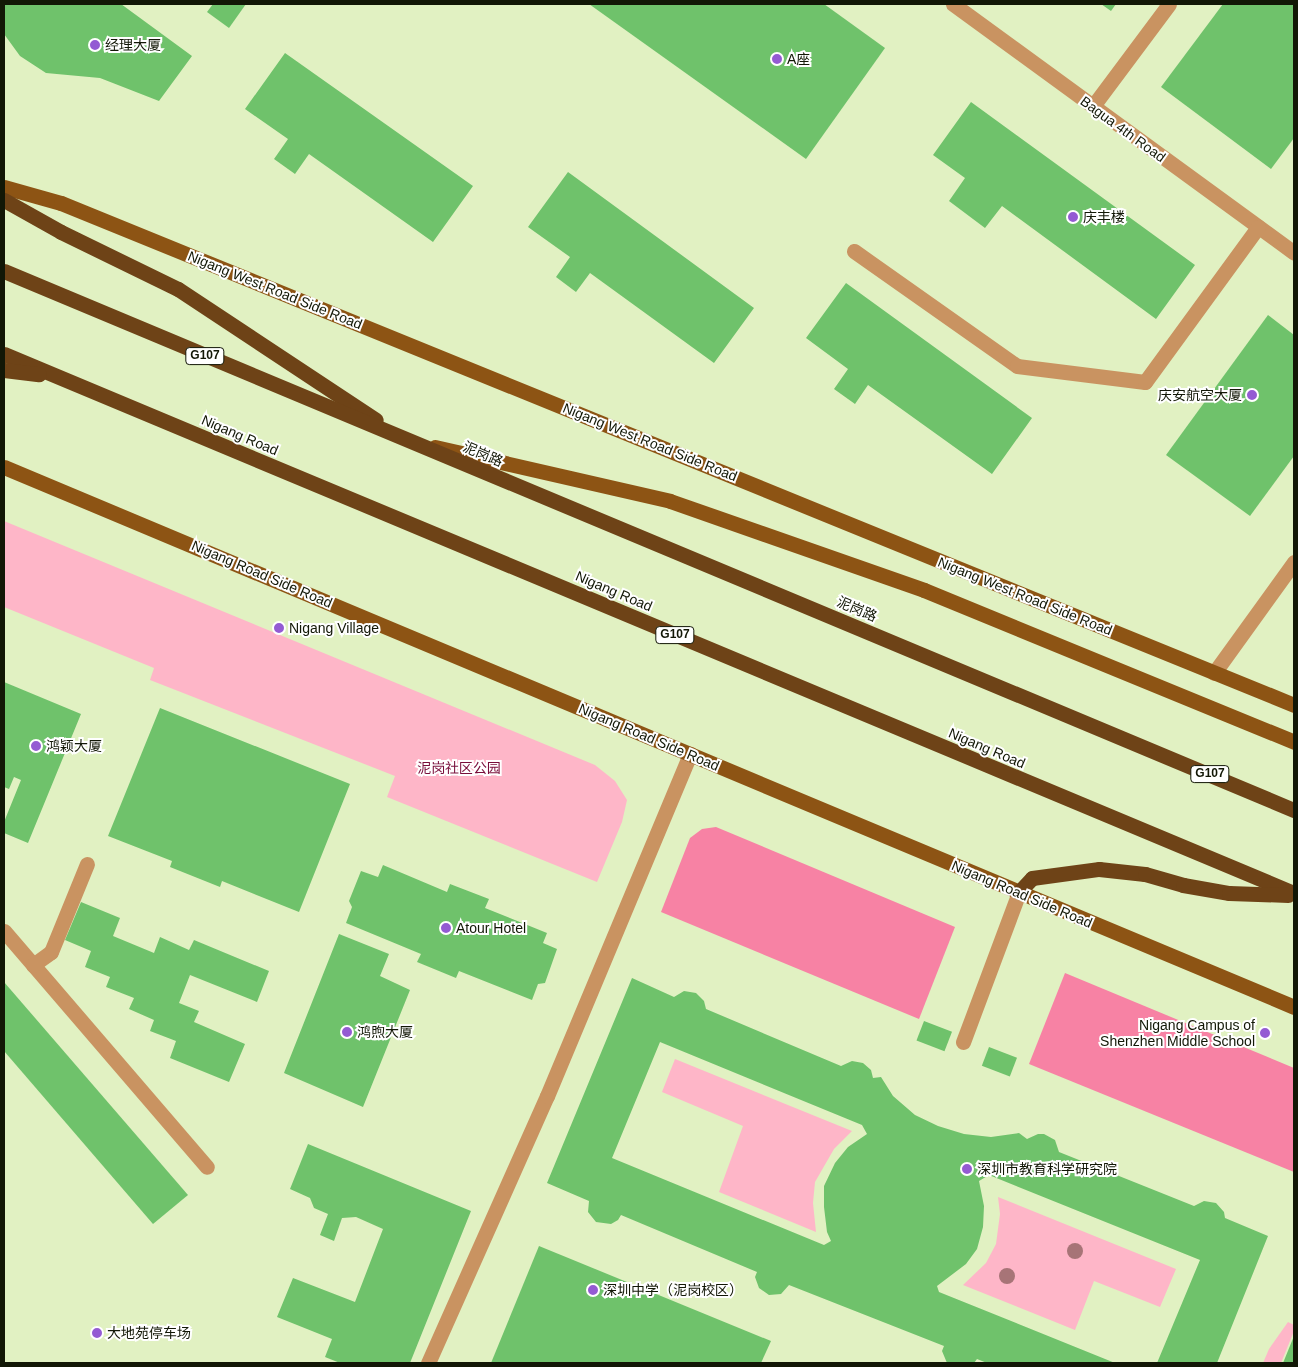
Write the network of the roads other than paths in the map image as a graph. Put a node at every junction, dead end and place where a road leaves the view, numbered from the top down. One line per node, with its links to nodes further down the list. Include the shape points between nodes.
1 (953, 4): 3 (street, Bagua 4th Road)
2 (1169, 4): 3 (street)
3 (1093, 106): 6 (street, Bagua 4th Road)
4 (4, 187): 16 (main road, Nigang West Road Side Road, via 61,203)
5 (4, 200): 13 (highway, via 61,232 178,289)
6 (1258, 227): 7 (street, via 1145,382 1017,366); 8 (street, Bagua 4th Road)
7 (854, 251)
8 (1294, 254)
9 (4, 271): 13 (highway, G107)
10 (4, 354): 12 (highway, Nigang Road / G107)
11 (4, 370): 12 (highway)
12 (56, 376): 23 (highway, Nigang Road / G107)
13 (406, 440): 18 (main road, via 670,501 924,590); 20 (highway, 泥岗路 / G107)
14 (4, 467): 19 (main road, Nigang Road Side Road)
15 (1294, 562): 16 (street)
16 (1214, 673): 17 (main road, Nigang West Road Side Road)
17 (1294, 705)
18 (1294, 742)
19 (690, 754): 22 (main road, Nigang Road Side Road); 29 (street, via 547,1096)
20 (1294, 810)
21 (87, 864): 25 (street, via 52,952)
22 (1019, 892): 23 (highway, via 1032,878 1099,869 1145,874 1229,893); 26 (main road, Nigang Road Side Road); 27 (street)
23 (1294, 894)
24 (4, 931): 25 (street)
25 (33, 966): 28 (street)
26 (1294, 1007)
27 (963, 1042)
28 (207, 1167)
29 (428, 1363)

